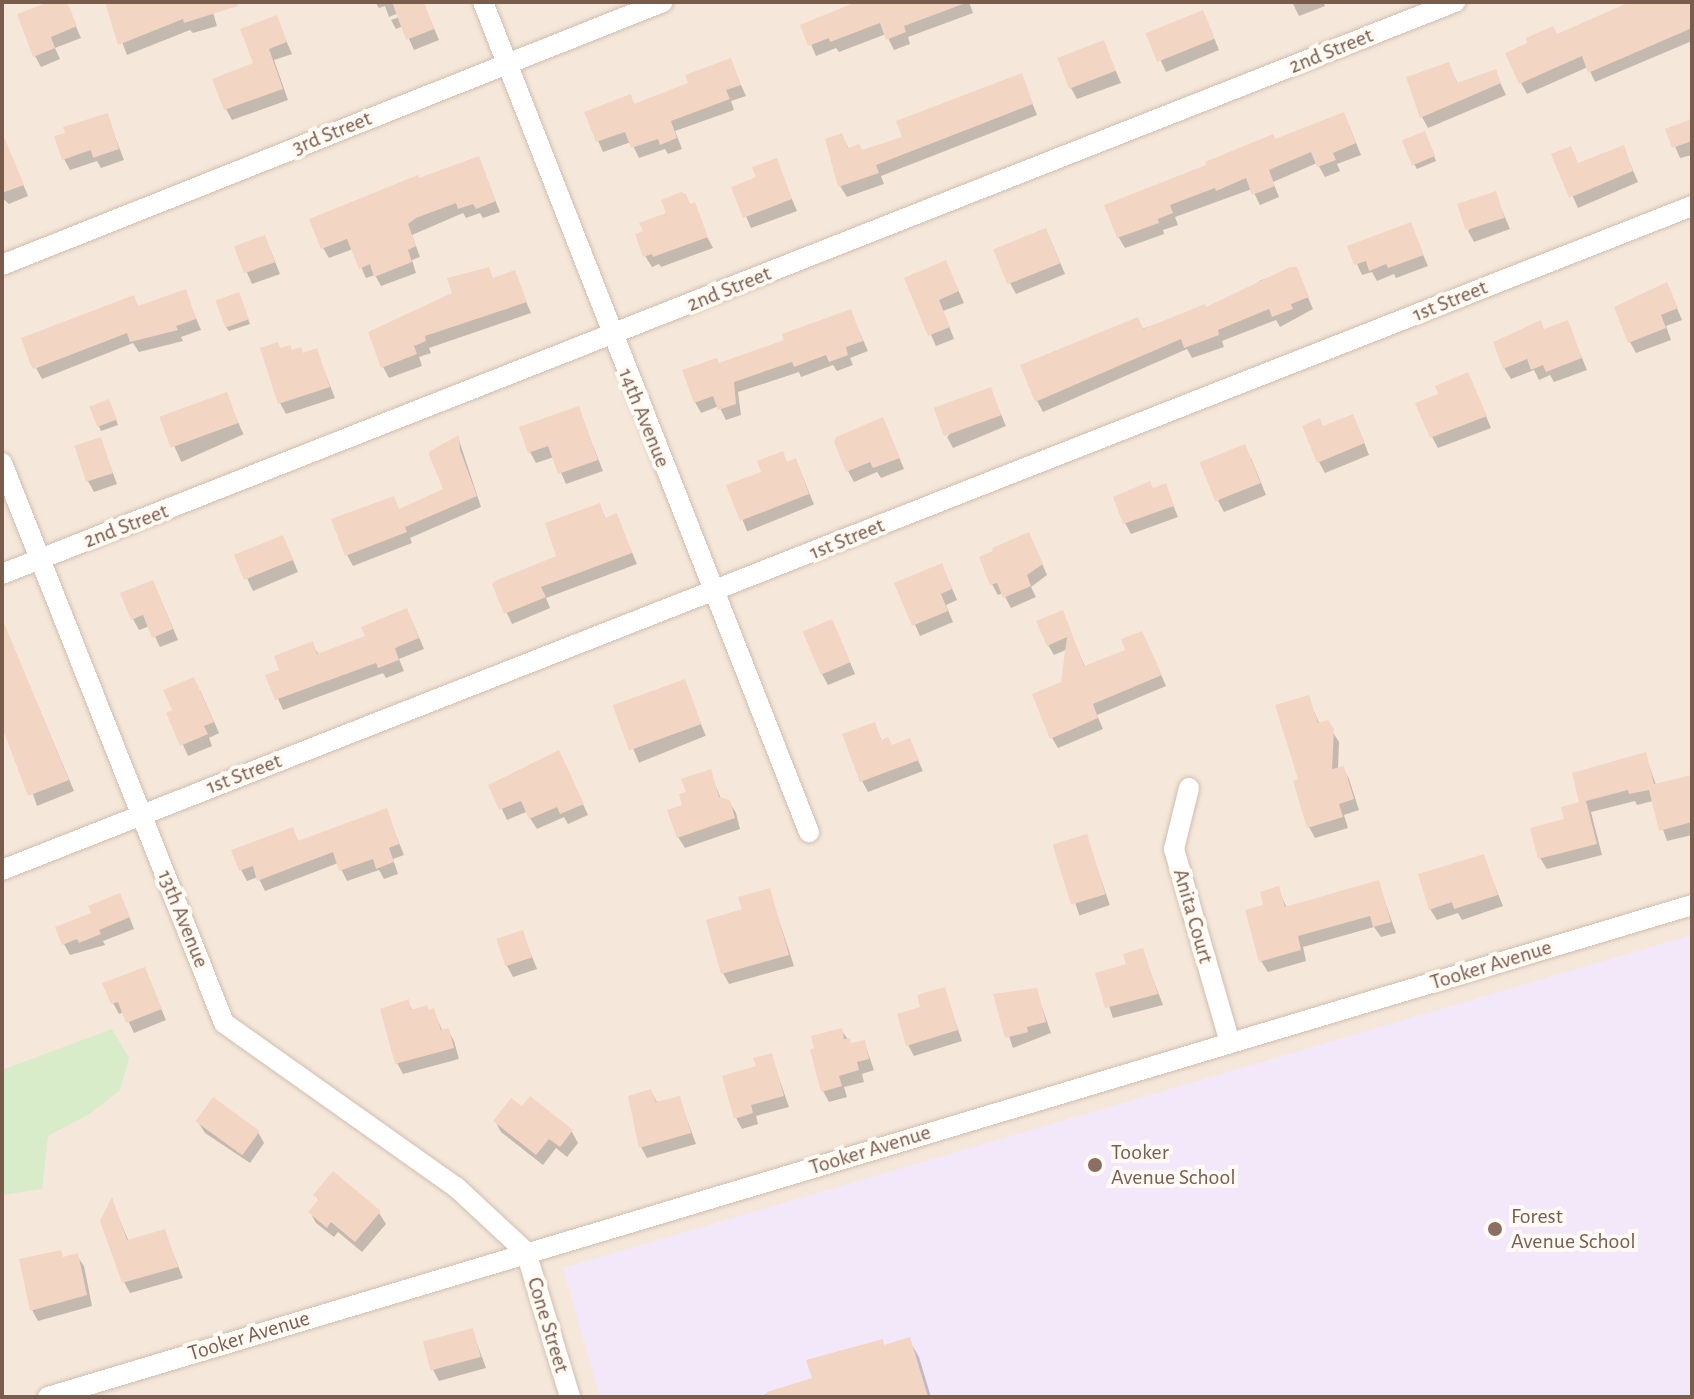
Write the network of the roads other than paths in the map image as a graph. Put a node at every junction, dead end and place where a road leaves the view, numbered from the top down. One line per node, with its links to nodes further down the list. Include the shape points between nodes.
1 (483, 2): 4 (street, 14th Avenue)
2 (663, 2): 4 (street, 3rd Street)
3 (1455, 2): 7 (street, 2nd Street)
4 (506, 64): 6 (street, 3rd Street); 7 (street, 14th Avenue)
5 (1692, 206): 11 (street, 1st Street)
6 (2, 265)
7 (611, 335): 9 (street, 2nd Street); 11 (street, 14th Avenue)
8 (2, 463): 9 (street, 13th Avenue)
9 (40, 559): 10 (street, 2nd Street); 13 (street, 13th Avenue)
10 (2, 574)
11 (713, 592): 13 (street, 1st Street); 14 (street, 14th Avenue)
12 (1189, 788): 17 (street, Anita Court, via 1174,849)
13 (141, 814): 15 (street, 1st Street); 18 (street, 13th Avenue, via 224,1023 456,1187)
14 (809, 832)
15 (2, 870)
16 (1692, 905): 17 (street, Tooker Avenue)
17 (1230, 1043): 18 (street, Tooker Avenue)
18 (526, 1252): 19 (street, Tooker Avenue); 20 (street, Cone Street)
19 (48, 1397)
20 (570, 1397)

